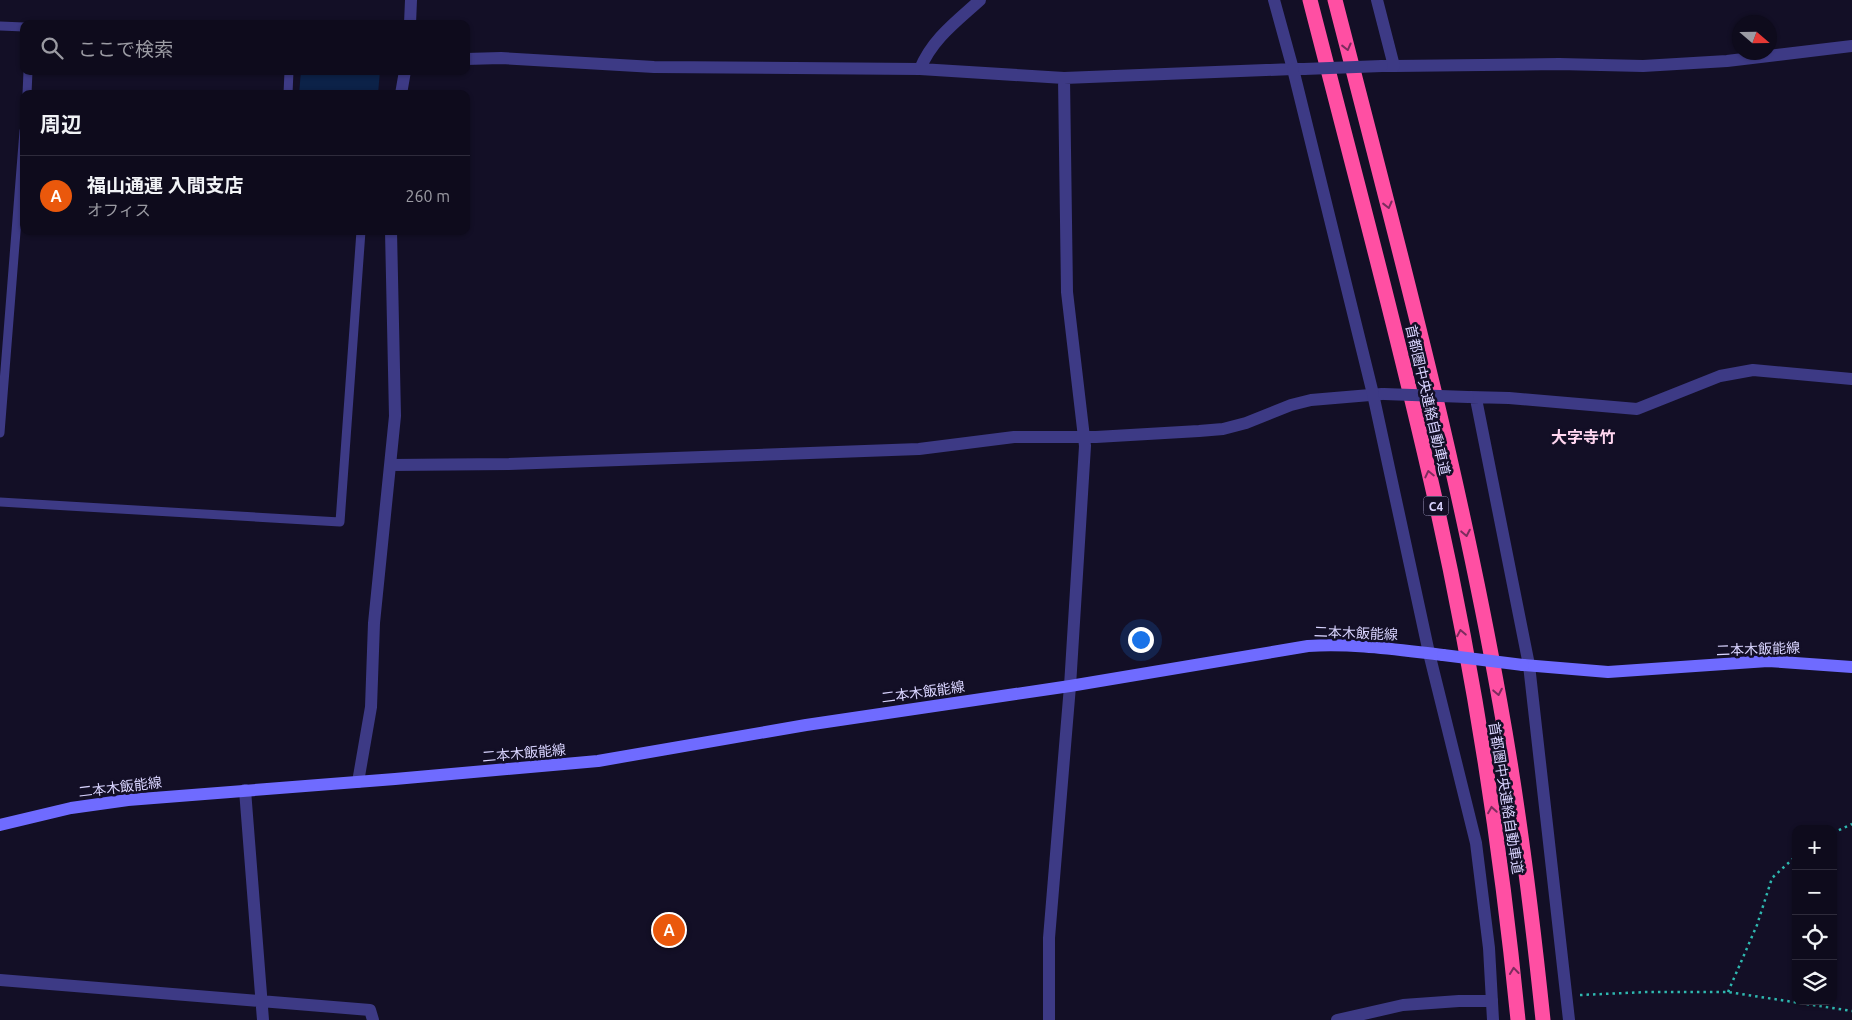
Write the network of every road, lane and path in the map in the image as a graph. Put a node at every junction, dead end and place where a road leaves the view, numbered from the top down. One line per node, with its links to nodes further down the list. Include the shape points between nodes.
1 (411, 0): 7 (street)
2 (980, 0): 13 (street, via 939,37)
3 (1274, 0): 14 (street)
4 (1310, 0): 53 (highway, 首都圏中央連絡自動車道 / C4, one-way to 4, via 1508,915 1476,709 1436,506 1398,343)
5 (1335, 0): 54 (highway, 首都圏中央連絡自動車道 / C4, one-way to 54, via 1422,337 1462,513 1500,704 1532,912)
6 (1377, 0): 12 (street)
7 (410, 20)
8 (0, 26): 9 (lane)
9 (20, 27)
10 (1852, 46): 12 (street, via 1727,62 1643,66)
11 (470, 59): 13 (street, via 654,67)
12 (1388, 66): 14 (street, bridge)
13 (920, 69): 18 (street)
14 (1298, 69): 18 (street); 26 (street)
15 (28, 75): 19 (lane)
16 (289, 75): 20 (lane)
17 (404, 75): 21 (street)
18 (1064, 78): 29 (street, via 1067,292)
19 (27, 90)
20 (288, 90)
21 (402, 90)
22 (20, 182): 28 (lane)
23 (361, 235): 31 (lane, via 340,522)
24 (391, 235): 30 (street, via 395,416)
25 (1852, 379): 27 (street, via 1753,370 1720,376 1638,409 1510,398)
26 (1379, 394): 27 (street, bridge); 29 (street, via 1311,400 1223,428); 32 (street)
27 (1472, 398): 33 (street)
28 (0, 434)
29 (1084, 436): 30 (street, via 1014,437 919,448 509,464); 35 (street)
30 (391, 464): 36 (street, via 374,623 371,707)
31 (0, 502)
32 (1429, 653): 33 (main road, 二本木飯能線, bridge); 35 (main road, 二本木飯能線, via 1369,646 1308,646); 46 (street, via 1476,843)
33 (1526, 665): 34 (main road, 二本木飯能線, via 1608,672 1768,661); 44 (street)
34 (1852, 667)
35 (1070, 686): 36 (main road, 二本木飯能線, via 598,761); 50 (street, via 1049,938)
36 (358, 782): 37 (main road, 二本木飯能線)
37 (245, 790): 39 (main road, 二本木飯能線, via 128,800); 45 (street)
38 (1852, 824): 40 (path)
39 (0, 825)
40 (1837, 831)
41 (1792, 860): 43 (path, via 1772,878 1757,925)
42 (0, 980): 45 (street)
43 (1728, 992): 44 (path); 47 (path)
44 (1567, 996): 55 (street)
45 (261, 1001): 48 (street); 49 (street, via 370,1010)
46 (1492, 1001): 51 (street, via 1403,1005); 52 (street)
47 (1852, 1011)
48 (263, 1020)
49 (373, 1020)
50 (1049, 1020)
51 (1337, 1020)
52 (1493, 1020)
53 (1518, 1020)
54 (1543, 1020)
55 (1569, 1020)

